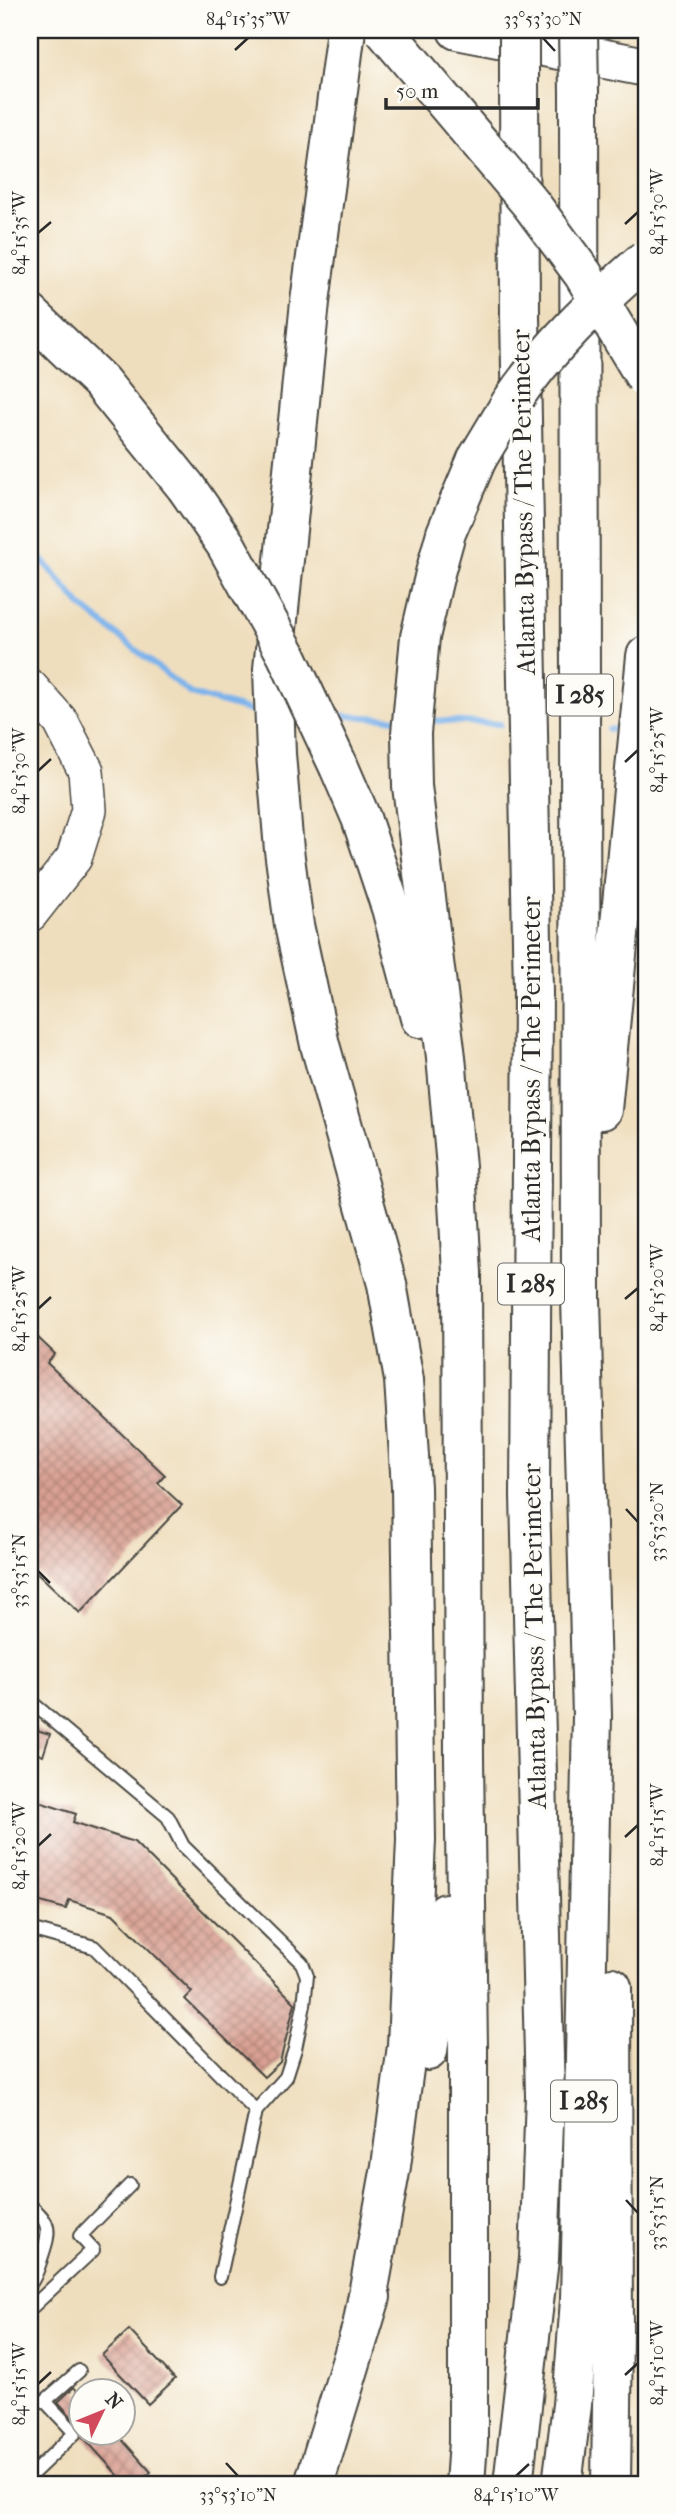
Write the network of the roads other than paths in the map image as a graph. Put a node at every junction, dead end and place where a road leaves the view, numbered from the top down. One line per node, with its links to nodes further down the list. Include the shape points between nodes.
1 (384, 30): 11 (highway, bridge, via 531,204 583,274)
2 (457, 30): 7 (highway)
3 (504, 30): 8 (highway)
4 (519, 30): 8 (highway, Atlanta Bypass / The Perimeter / I 285, bridge)
5 (578, 30): 16 (highway, Atlanta Bypass / The Perimeter / I 285, bridge)
6 (344, 42): 29 (highway, via 310,302 273,668 280,808 294,925 320,1045 387,1284 404,1380 411,1487 416,1840 407,2046)
7 (646, 67)
8 (513, 81): 34 (highway, Atlanta Bypass / The Perimeter / I 285, via 533,993 530,1496 545,2096 539,2259)
9 (646, 259): 15 (highway, bridge, via 552,350 511,402 477,459 446,533 421,637 411,723 412,786 446,1057)
10 (30, 314): 15 (highway, bridge, via 101,382 186,486 226,545 286,654 339,766 391,908 420,1018)
11 (646, 379)
12 (646, 656): 16 (highway)
13 (30, 687): 14 (street, via 61,722 86,771 89,810 74,858)
14 (30, 914)
15 (462, 1272): 19 (highway)
16 (581, 1298): 18 (highway, Atlanta Bypass / The Perimeter / I 285)
17 (30, 1701): 21 (lane, via 168,1817 183,1846 302,1964 307,1976 304,2005 286,2077)
18 (592, 1716): 35 (highway, Atlanta Bypass / The Perimeter / I 285, via 580,2300); 36 (highway, via 612,1990)
19 (464, 1758): 29 (highway, via 436,2001 410,2172); 33 (highway, via 468,2048)
20 (30, 1929): 21 (lane, via 94,1947)
21 (256, 2111): 26 (lane)
22 (130, 2185): 28 (lane, via 80,2236 93,2250)
23 (30, 2206): 25 (lane, via 44,2219 48,2231)
24 (30, 2243): 25 (lane)
25 (40, 2260): 27 (lane)
26 (220, 2277)
27 (30, 2284)
28 (30, 2309)
29 (363, 2322): 32 (highway)
30 (79, 2371): 31 (lane, via 45,2401 75,2433)
31 (30, 2476)
32 (314, 2484)
33 (465, 2484)
34 (513, 2484)
35 (562, 2484)
36 (611, 2484)

